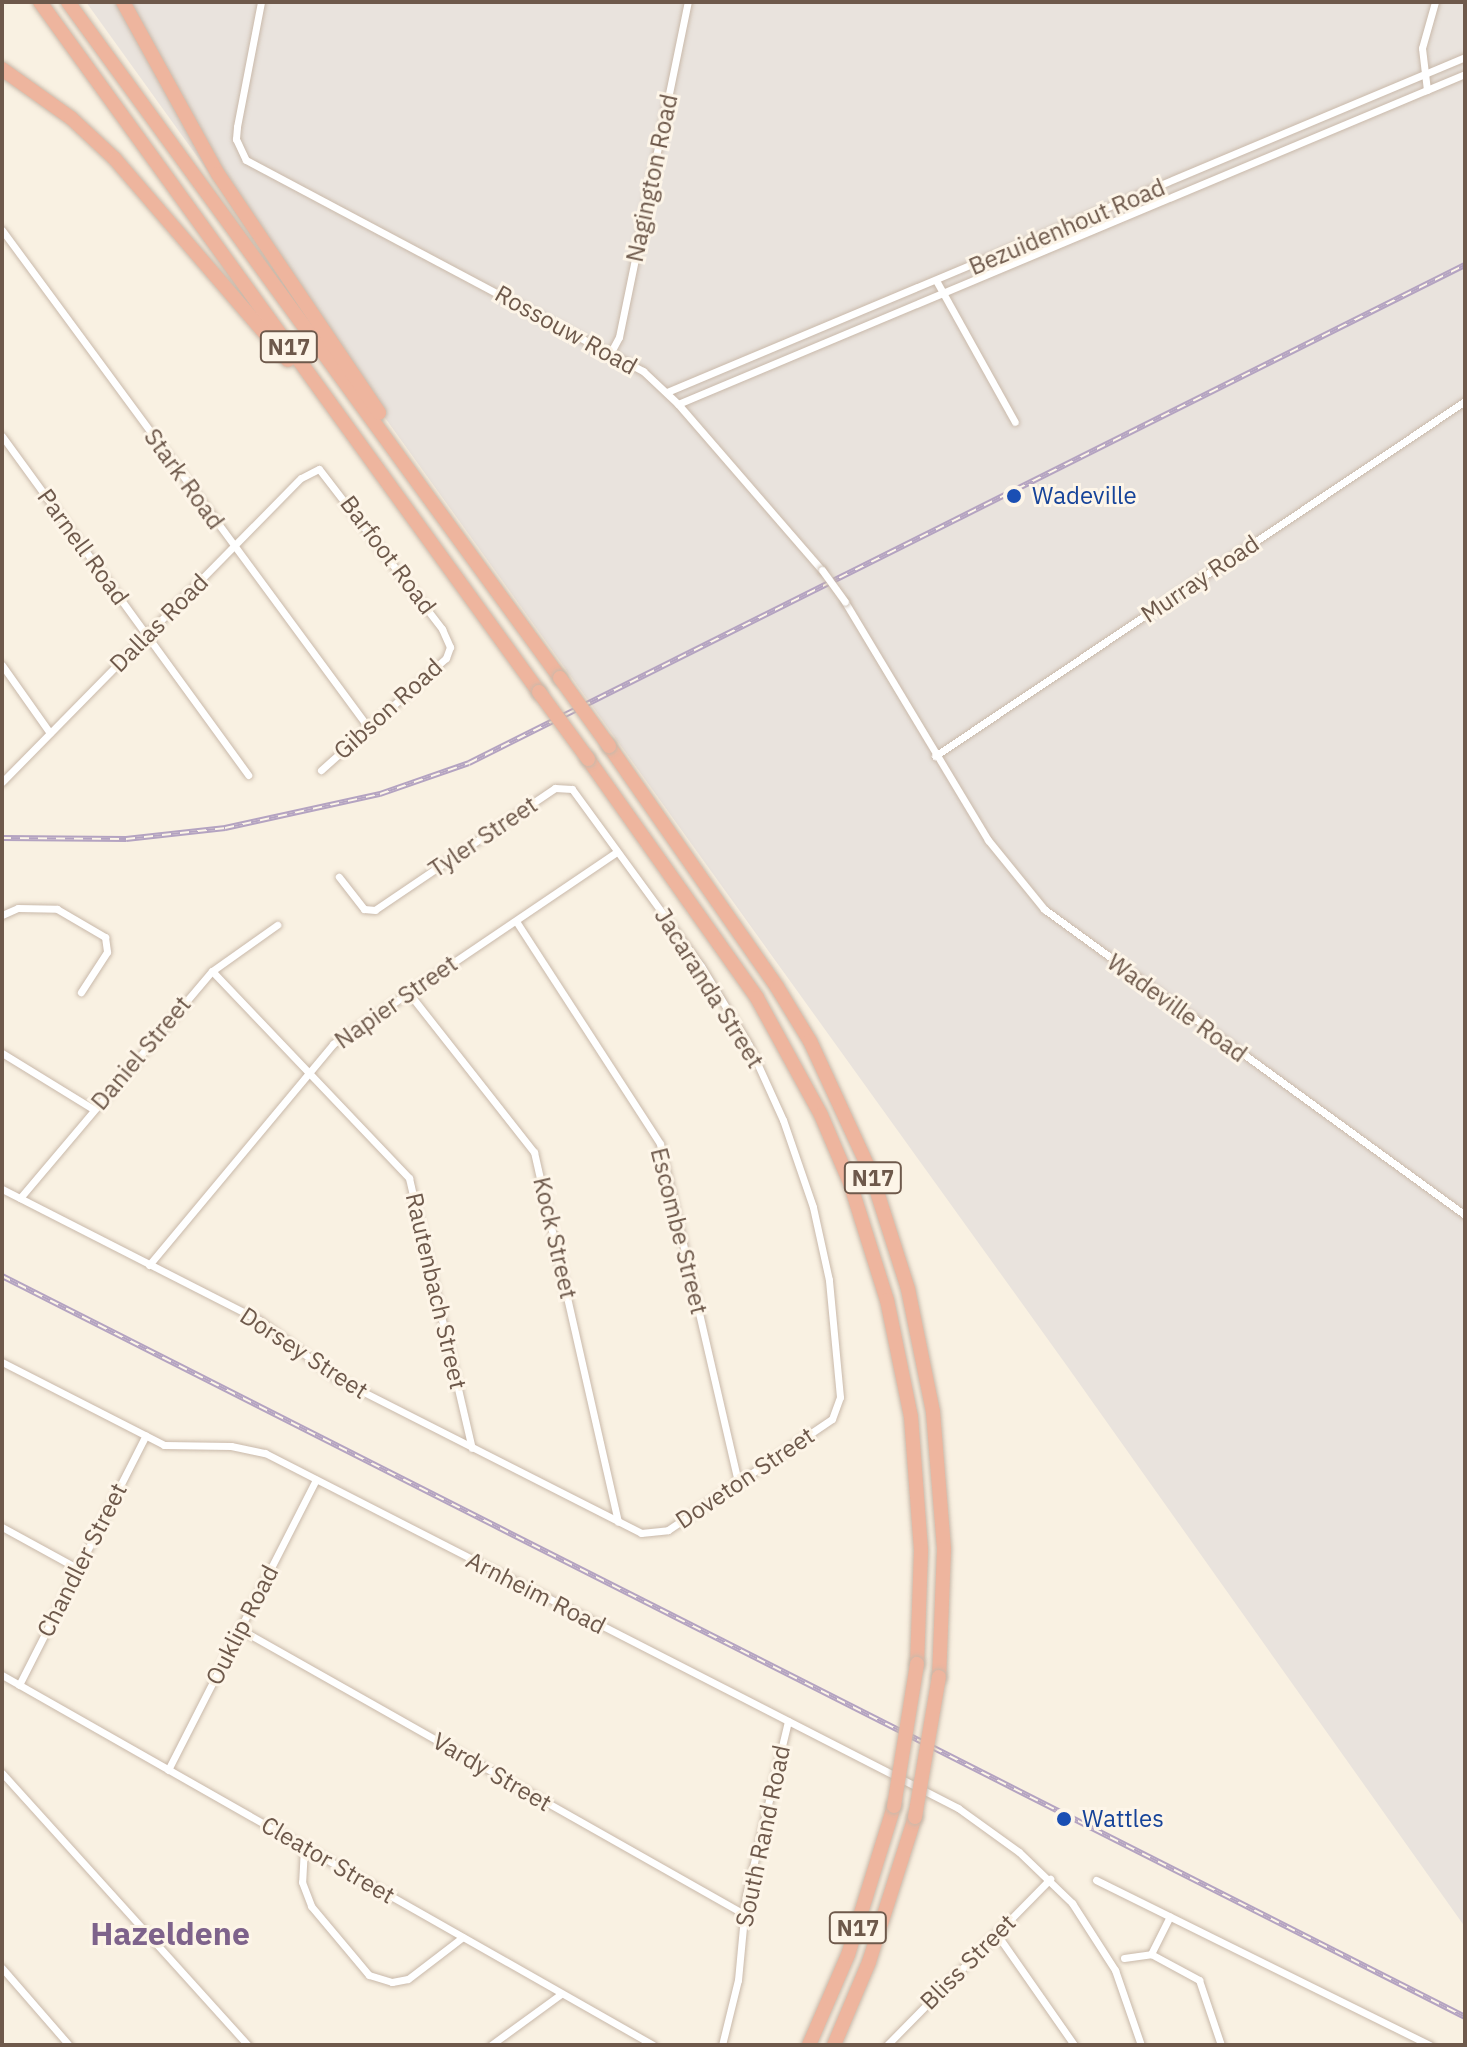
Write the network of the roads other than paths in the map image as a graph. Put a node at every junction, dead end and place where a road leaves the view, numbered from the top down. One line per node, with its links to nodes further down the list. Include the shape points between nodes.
1 (40, 2): 24 (highway, N17)
2 (68, 2): 31 (highway, N17)
3 (124, 2): 31 (highway, via 218,174)
4 (261, 2): 22 (street, Rossouw Road, via 237,127 246,160)
5 (688, 2): 22 (street, Nagington Road, via 619,337)
6 (1435, 2): 10 (street, via 1422,48)
7 (1465, 57): 10 (street, Bezuidenhout Road)
8 (2, 69): 24 (highway, via 71,118 115,159)
9 (1465, 74): 11 (street, Bezuidenhout Road)
10 (1422, 75): 11 (street); 12 (street, Bezuidenhout Road)
11 (1427, 90): 13 (street, Bezuidenhout Road)
12 (1327, 116): 13 (street); 14 (street, Bezuidenhout Road)
13 (1332, 129): 15 (street, Bezuidenhout Road)
14 (1217, 163): 15 (street); 17 (street, Bezuidenhout Road)
15 (1222, 175): 18 (street, Bezuidenhout Road)
16 (2, 230): 32 (street, Stark Road)
17 (1032, 241): 18 (street); 19 (street, Bezuidenhout Road)
18 (1037, 254): 20 (street, Bezuidenhout Road)
19 (937, 282): 20 (street); 21 (street, Bezuidenhout Road)
20 (944, 294): 23 (street, Bezuidenhout Road); 28 (street)
21 (798, 339): 23 (street); 25 (street, Bezuidenhout Road)
22 (611, 352): 25 (street, Rossouw Road)
23 (805, 352): 27 (street, Bezuidenhout Road)
24 (320, 391): 89 (highway, N17, bridge, via 757,998 821,1115 850,1183 887,1300 911,1417 921,1551 917,1664 894,1806 848,1955)
25 (667, 392): 27 (street, Rossouw Road)
26 (1465, 401): 38 (street, Murray Road)
27 (678, 404): 38 (street, Rossouw Road, bridge, via 822,570)
28 (1015, 422)
29 (2, 436): 33 (street, Parnell Road)
30 (319, 469): 32 (street, Dallas Road, via 301,478); 34 (street, Barfoot Road)
31 (444, 519): 90 (highway, N17, bridge, via 777,987 816,1054 871,1173 908,1289 933,1412 944,1549 939,1677 915,1817 869,1962)
32 (234, 548): 33 (street, Dallas Road); 36 (street, Stark Road)
33 (147, 635): 37 (street, Dallas Road); 40 (street, Parnell Road)
34 (450, 647): 36 (street, Gibson Road, via 446,658)
35 (2, 665): 37 (street)
36 (368, 727): 39 (street, Gibson Road)
37 (50, 733): 41 (street, Dallas Road)
38 (935, 756): 55 (street, Wadeville Road, via 988,840 1044,909)
39 (321, 770)
40 (248, 775)
41 (2, 782)
42 (617, 852): 43 (street, Tyler Street, via 564,786 375,910 364,909); 45 (street, Napier Street); 58 (street, Jacaranda Street, via 728,1009 783,1120 813,1207 829,1280 840,1385)
43 (339, 877)
44 (2, 915): 48 (street, via 18,908 57,909 105,937 107,952)
45 (516, 921): 49 (street, Napier Street); 62 (street, Escombe Street, via 660,1144)
46 (277, 925): 47 (street, Daniel Street)
47 (212, 971): 51 (street, Rautenbach Street); 52 (street, Daniel Street)
48 (81, 992)
49 (408, 992): 51 (street, Napier Street, via 340,1039); 63 (street, Kock Street, via 534,1152)
50 (2, 1053): 52 (street)
51 (309, 1072): 56 (street, Napier Street); 60 (street, Rautenbach Street, via 412,1184)
52 (93, 1109): 54 (street, Daniel Street)
53 (2, 1189): 54 (street, Dorsey Street)
54 (20, 1198): 56 (street, Dorsey Street)
55 (1465, 1215)
56 (149, 1265): 60 (street, Dorsey Street, via 259,1320 338,1379)
57 (2, 1362): 59 (street, Arnheim Road)
58 (837, 1413): 62 (street, Doveton Street)
59 (146, 1435): 61 (street, Arnheim Road, via 174,1448 254,1449); 66 (street, Chandler Street)
60 (472, 1448): 63 (street, Dorsey Street)
61 (316, 1480): 67 (street, Ouklip Road); 70 (street, Arnheim Road)
62 (738, 1483): 65 (street, Doveton Street, via 668,1530)
63 (618, 1522): 65 (street, Dorsey Street)
64 (2, 1527): 66 (street)
65 (650, 1534)
66 (77, 1568): 69 (street, Chandler Street)
67 (240, 1629): 71 (street, Ouklip Road); 76 (street, Vardy Street)
68 (2, 1675): 69 (street, Cleator Street)
69 (19, 1685): 71 (street, Cleator Street)
70 (788, 1721): 74 (street, Arnheim Road, via 958,1808); 76 (street, South Rand Road)
71 (168, 1770): 73 (street, Cleator Street)
72 (2, 1773): 85 (street)
73 (304, 1847): 79 (street, Cleator Street); 79 (street, via 302,1882 311,1906 369,1975 392,1982 408,1979)
74 (1050, 1879): 78 (street, Bliss Street); 93 (street, Arnheim Road, via 1106,1952)
75 (1096, 1880): 77 (street)
76 (744, 1914): 88 (street, South Rand Road, via 738,1980)
77 (1170, 1916): 80 (street); 95 (street)
78 (996, 1933): 91 (street, Bliss Street); 92 (street)
79 (463, 1937): 83 (street, Cleator Street)
80 (1151, 1954): 81 (street); 94 (street, via 1203,1984)
81 (1124, 1958)
82 (2, 1968): 84 (street)
83 (561, 1994): 86 (street); 87 (street, Cleator Street)
84 (69, 2045)
85 (248, 2045)
86 (491, 2045)
87 (653, 2045)
88 (722, 2045)
89 (809, 2045)
90 (834, 2045)
91 (887, 2045)
92 (1074, 2045)
93 (1141, 2045)
94 (1221, 2045)
95 (1430, 2045)

